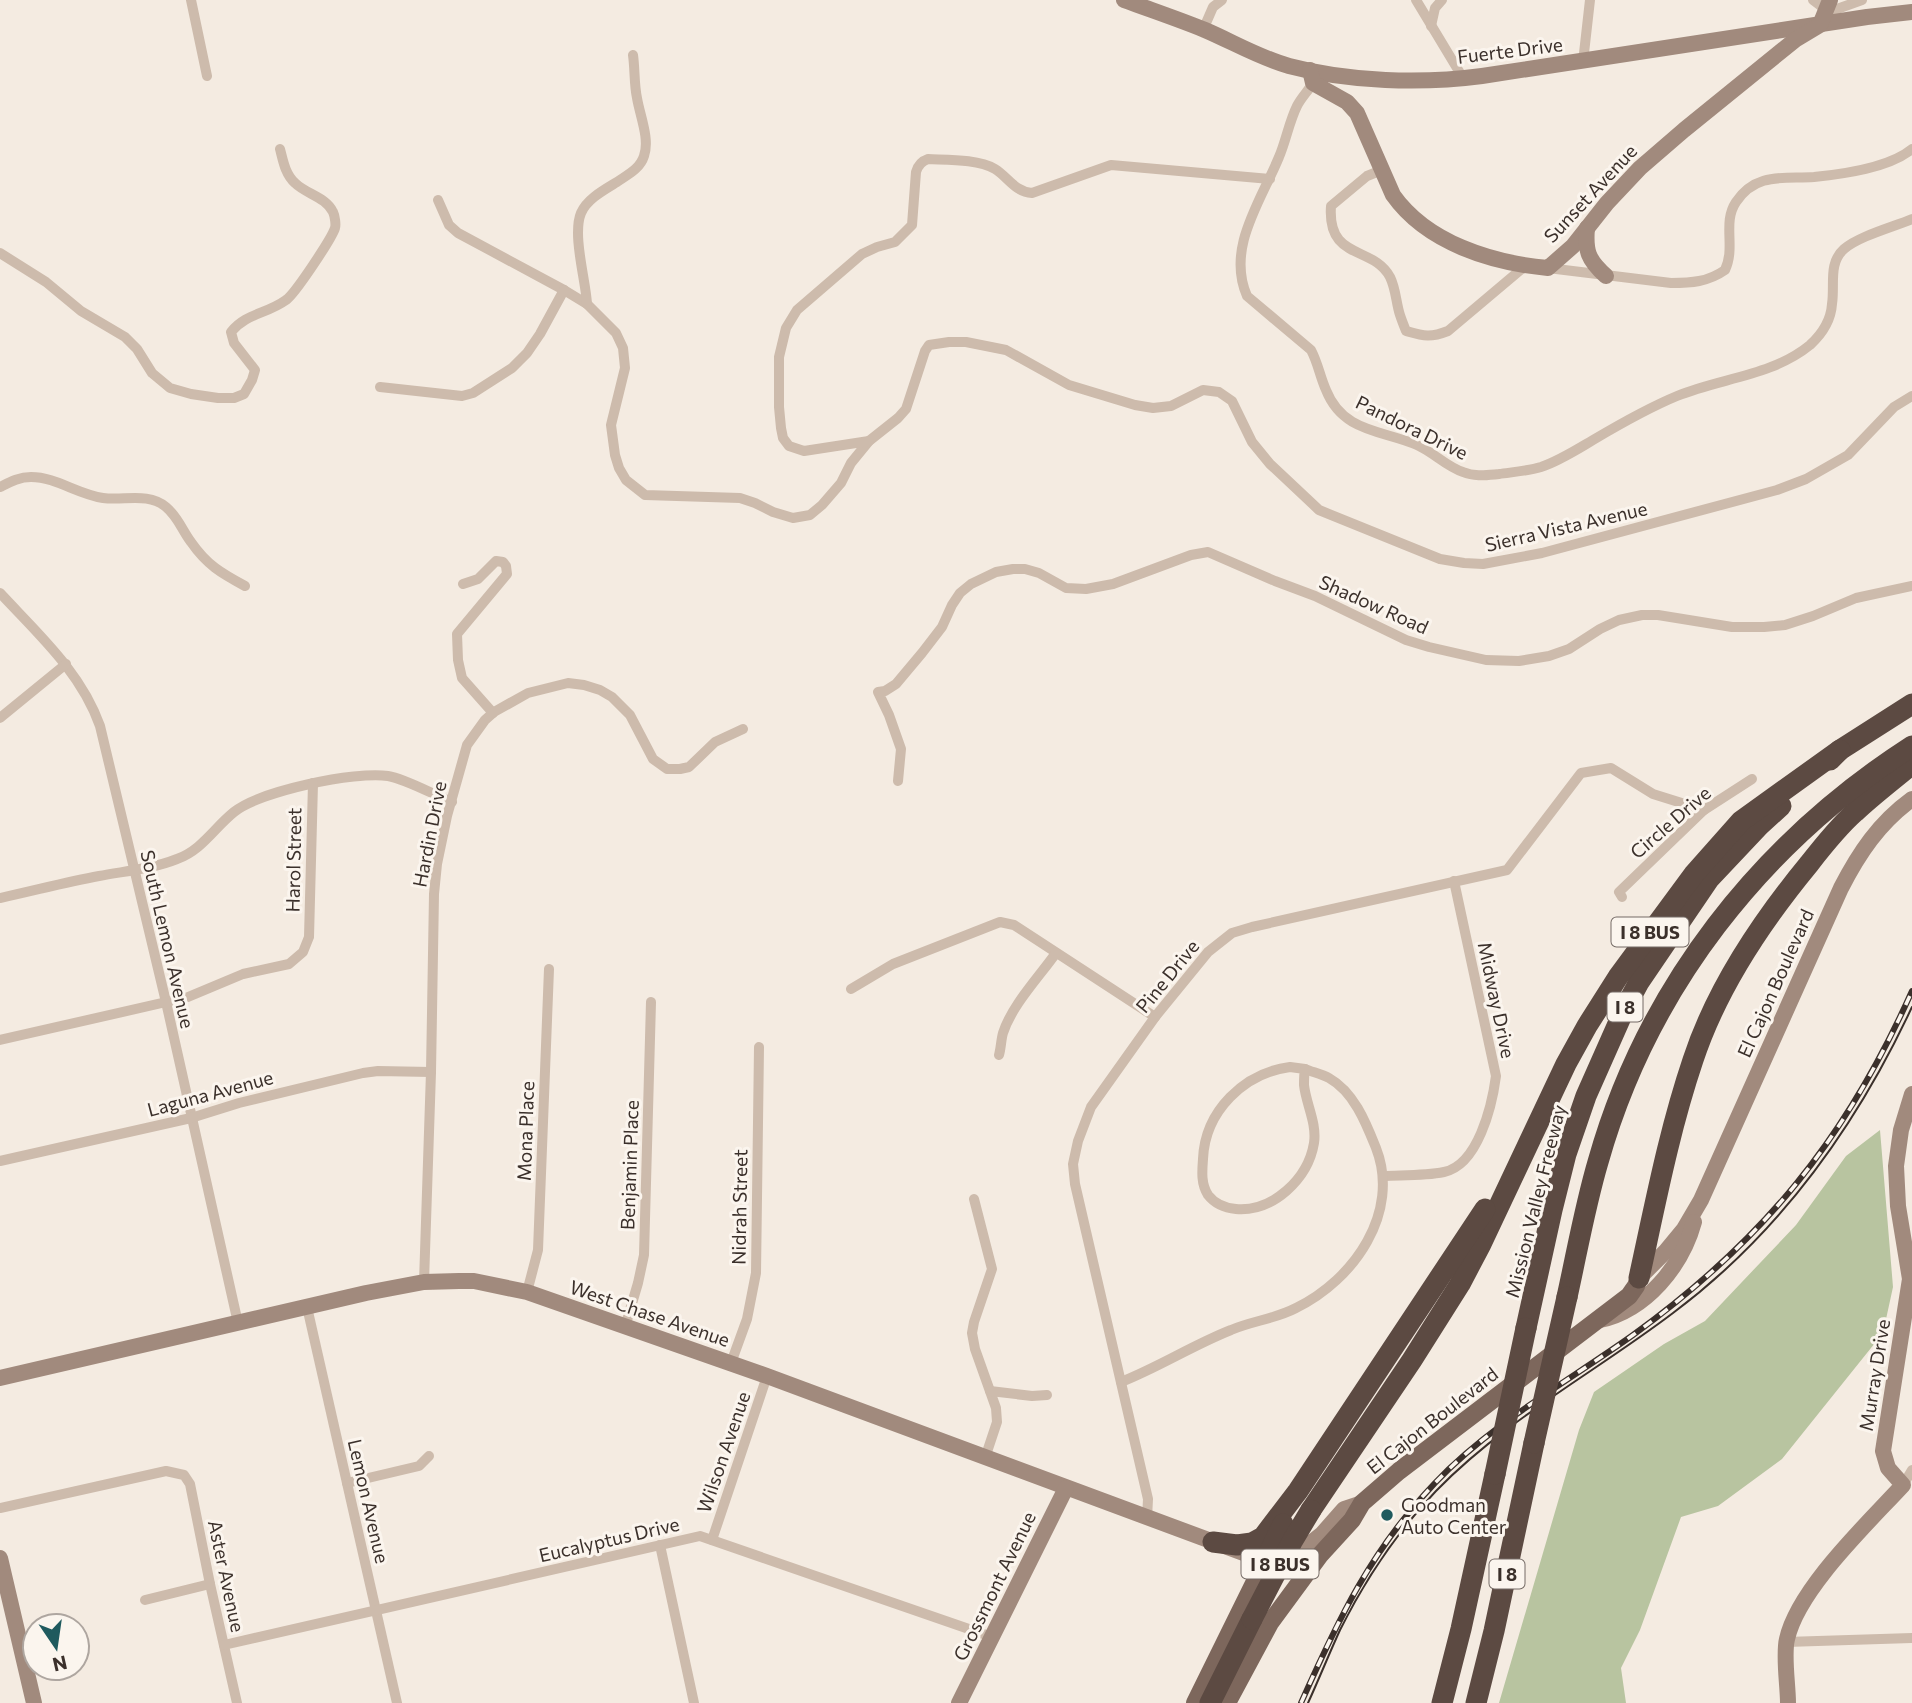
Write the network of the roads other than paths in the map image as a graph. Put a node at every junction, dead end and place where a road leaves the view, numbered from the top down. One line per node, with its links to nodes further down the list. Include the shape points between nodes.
1 (191, 0): 15 (street)
2 (1124, 0): 12 (main road, Fuerte Drive)
3 (1222, 0): 12 (street, via 1213,7)
4 (1416, 0): 11 (street)
5 (1441, 0): 11 (street)
6 (1590, 0): 14 (street)
7 (1862, 0): 10 (street, Sunset Avenue, via 1838,9)
8 (1823, 3): 10 (main road)
9 (1912, 12): 10 (main road, Fuerte Drive)
10 (1819, 25): 14 (main road, Fuerte Drive); 24 (main road, Sunset Avenue, via 1649,160)
11 (1431, 26): 17 (street)
12 (1203, 30): 16 (main road, Fuerte Drive)
13 (633, 55): 30 (street, via 645,156 637,168 594,197 582,211 579,231)
14 (1583, 62): 17 (main road, Fuerte Drive)
15 (207, 76)
16 (1311, 77): 17 (main road, Fuerte Drive); 20 (main road, Sunset Avenue, via 1357,113); 21 (street, Pandora Drive)
17 (1464, 78)
18 (280, 149): 25 (street, via 294,183 324,201 334,213 335,228 289,298 240,321 231,332 234,343 256,370 244,394 234,398 170,388 152,373 125,337)
19 (1912, 149): 28 (street, via 1860,170 1769,178 1754,185 1737,200 1729,217 1730,251 1725,270 1707,279 1671,283)
20 (1382, 170): 26 (main road, Sunset Avenue, via 1401,206 1426,229 1489,257); 26 (street, via 1367,176 1331,206 1331,221 1336,238 1390,276 1406,331 1426,337 1448,331)
21 (1270, 179): 23 (street, Pandora Drive, via 1252,214 1241,256 1247,296 1311,351 1326,391 1344,416 1477,476 1540,467 1670,399 1757,373 1804,349 1828,321 1832,274 1843,250); 33 (street, via 1111,165 1032,193 982,163 925,160 916,172 912,225 895,242 862,254 797,310 786,328 779,357 781,433 789,446 804,451)
22 (438, 200): 29 (street, Sierra Vista Avenue, via 449,225 458,233)
23 (1912, 219)
24 (1587, 228): 27 (main road, Sunset Avenue); 28 (main road, via 1589,257)
25 (0, 253)
26 (1525, 266): 27 (main road, Sunset Avenue)
27 (1548, 268): 28 (street)
28 (1606, 276)
29 (564, 290): 30 (street, Sierra Vista Avenue); 31 (street, via 527,354 473,393 462,396)
30 (587, 304): 33 (street, Sierra Vista Avenue, via 616,333 623,348 625,368 611,425 615,455 626,480 645,495 740,498 793,518 810,515 841,482)
31 (380, 387)
32 (1912, 396): 33 (street, Sierra Vista Avenue, via 1894,407 1848,456 1797,483 1542,553 1483,564 1440,559 1319,510 1270,464 1252,442 1232,401 1219,391 1203,390 1171,406 1135,405 1069,385 1006,350 949,342 929,345 906,410)
33 (869, 441)
34 (0, 487): 36 (street, via 19,478 49,478 77,492 143,498 164,505 208,563)
35 (463, 584): 41 (street, via 478,579 496,561 506,566 507,574 457,634 463,678)
36 (245, 586)
37 (1912, 586): 48 (street, Shadow Road, via 1856,598 1785,625 1732,627 1642,615 1619,620 1569,649 1519,661 1486,660 1406,640 1208,552 1086,589 1066,587 1039,573 996,572 960,593 922,653 896,684 878,692 901,749)
38 (0, 593): 39 (street, South Lemon Avenue)
39 (66, 664): 42 (street); 53 (street, South Lemon Avenue, via 100,726)
40 (1912, 704): 45 (highway, Mission Valley Freeway / I 8)
41 (493, 713): 43 (street, Hardin Drive, via 528,693 568,683 600,690 630,715 653,759 667,769 689,767 715,742); 51 (street, Hardin Drive, via 467,745)
42 (0, 718)
43 (743, 729)
44 (1912, 746): 121 (highway, I 8, bridge, via 1825,810 1750,884 1691,958 1632,1068 1598,1162)
45 (1840, 750): 71 (highway, I 8 BUS, via 1741,821 1694,874 1587,1026); 120 (highway, Mission Valley Freeway / I 8, bridge, via 1709,879 1639,982 1591,1083 1552,1210)
46 (1912, 764): 75 (highway, I 8 BUS, via 1824,844 1789,888 1727,983 1681,1098)
47 (1752, 779): 52 (street, Circle Drive)
48 (898, 781)
49 (313, 783): 51 (street, via 391,777); 53 (street, via 267,795 236,810 189,854); 60 (street, Harol Street, via 309,937 303,952 289,964 243,974)
50 (1912, 799): 74 (main road, El Cajon Boulevard, via 1882,825 1857,856)
51 (452, 802): 67 (street, Hardin Drive, via 434,894)
52 (1704, 810): 54 (street, Pine Drive, via 1653,794 1611,768 1581,773 1507,870); 55 (street, Circle Drive, via 1619,892)
53 (134, 870): 56 (street); 60 (street, South Lemon Avenue)
54 (1454, 881): 62 (street, Pine Drive, via 1232,933 1208,952); 72 (street, Midway Drive, via 1496,1076 1493,1098 1465,1161 1445,1172)
55 (1622, 897)
56 (0, 898)
57 (1056, 953): 59 (street, via 1014,925 1000,922 893,964); 62 (street); 65 (street, via 1007,1023)
58 (549, 969): 77 (street, Mona Place, via 538,1250)
59 (851, 989)
60 (166, 1002): 63 (street); 69 (street, South Lemon Avenue)
61 (651, 1002): 81 (street, Benjamin Place, via 644,1255)
62 (1155, 1017): 85 (street, Pine Drive, via 1091,1107 1073,1164)
63 (0, 1040)
64 (759, 1047): 82 (street, Nidrah Street, via 756,1273 747,1319)
65 (999, 1055)
66 (1304, 1069): 66 (street, via 1277,1069 1258,1077 1232,1095 1218,1112 1206,1135 1202,1176 1206,1192 1218,1204 1245,1209 1269,1203 1305,1168 1315,1138); 72 (street, via 1330,1078 1348,1096 1366,1122)
67 (430, 1072): 69 (street, Laguna Avenue, via 363,1073); 76 (street, Hardin Drive)
68 (1912, 1094): 92 (main road, Murray Drive, via 1900,1130 1896,1166 1910,1279 1883,1451 1888,1468)
69 (191, 1118): 70 (street, Laguna Avenue); 80 (street, South Lemon Avenue)
70 (0, 1161)
71 (1519, 1161): 94 (highway); 107 (highway, I 8 BUS, bridge, via 1443,1312 1293,1540)
72 (1383, 1176): 85 (street, via 1383,1197 1372,1232 1350,1266 1322,1293 1286,1313 1234,1328)
73 (974, 1199): 86 (street, via 992,1269 972,1333)
74 (1701, 1200): 75 (main road, El Cajon Boulevard, via 1684,1229); 79 (main road, El Cajon Boulevard, via 1689,1238 1664,1277 1635,1306)
75 (1639, 1278): 79 (main road, El Cajon Boulevard / I 8 BUS, via 1629,1296)
76 (424, 1282): 77 (main road, West Chase Avenue, via 474,1281); 78 (main road, West Chase Avenue)
77 (527, 1292): 81 (main road, West Chase Avenue)
78 (307, 1307): 80 (main road, West Chase Avenue); 91 (street, Lemon Avenue)
79 (1596, 1321): 95 (main road, El Cajon Boulevard / I 8 BUS)
80 (239, 1323): 84 (main road, West Chase Avenue)
81 (625, 1327): 82 (main road, West Chase Avenue)
82 (731, 1363): 83 (main road, West Chase Avenue)
83 (768, 1376): 89 (main road, West Chase Avenue); 98 (street, Wilson Avenue)
84 (0, 1378)
85 (1121, 1382): 97 (street, Pine Drive, via 1148,1499)
86 (990, 1391): 87 (street); 89 (street, via 997,1422)
87 (1047, 1395)
88 (429, 1456): 91 (street, via 419,1466)
89 (985, 1458): 93 (main road, West Chase Avenue)
90 (1912, 1470): 92 (street)
91 (347, 1483): 106 (street, Lemon Avenue)
92 (1903, 1485): 110 (main road, via 1823,1573 1802,1604)
93 (1066, 1488): 97 (main road, West Chase Avenue); 108 (main road, Grossmont Avenue)
94 (1298, 1491): 99 (highway, via 1263,1537 1237,1545); 103 (highway)
95 (1362, 1503): 101 (main road, El Cajon Boulevard / I 8 BUS); 103 (main road, El Cajon Boulevard, via 1344,1509 1307,1546)
96 (0, 1508): 104 (street, Aster Avenue, via 166,1471 184,1475 190,1484)
97 (1147, 1518): 99 (main road, West Chase Avenue)
98 (712, 1539): 100 (street, Eucalyptus Drive, via 700,1536); 108 (street, Eucalyptus Drive)
99 (1213, 1542): 103 (main road, West Chase Avenue)
100 (660, 1545): 106 (street, Eucalyptus Drive); 115 (street)
101 (1320, 1555): 103 (main road, via 1286,1566); 107 (main road, El Cajon Boulevard / I 8 BUS)
102 (0, 1558): 113 (main road)
103 (1265, 1561): 107 (main road, via 1277,1581); 117 (main road)
104 (210, 1584): 105 (street); 111 (street, Aster Avenue)
105 (145, 1600)
106 (376, 1610): 111 (street, Eucalyptus Drive); 114 (street, Lemon Avenue)
107 (1261, 1621): 118 (highway, I 8 BUS); 119 (main road, El Cajon Boulevard / I 8 BUS)
108 (992, 1637): 116 (main road, Grossmont Avenue)
109 (1912, 1638): 110 (street)
110 (1786, 1642): 122 (main road)
111 (224, 1645): 112 (street, Aster Avenue)
112 (234, 1702)
113 (34, 1703)
114 (397, 1703)
115 (694, 1703)
116 (959, 1703)
117 (1195, 1703)
118 (1210, 1703)
119 (1227, 1703)
120 (1442, 1703)
121 (1476, 1703)
122 (1788, 1703)

